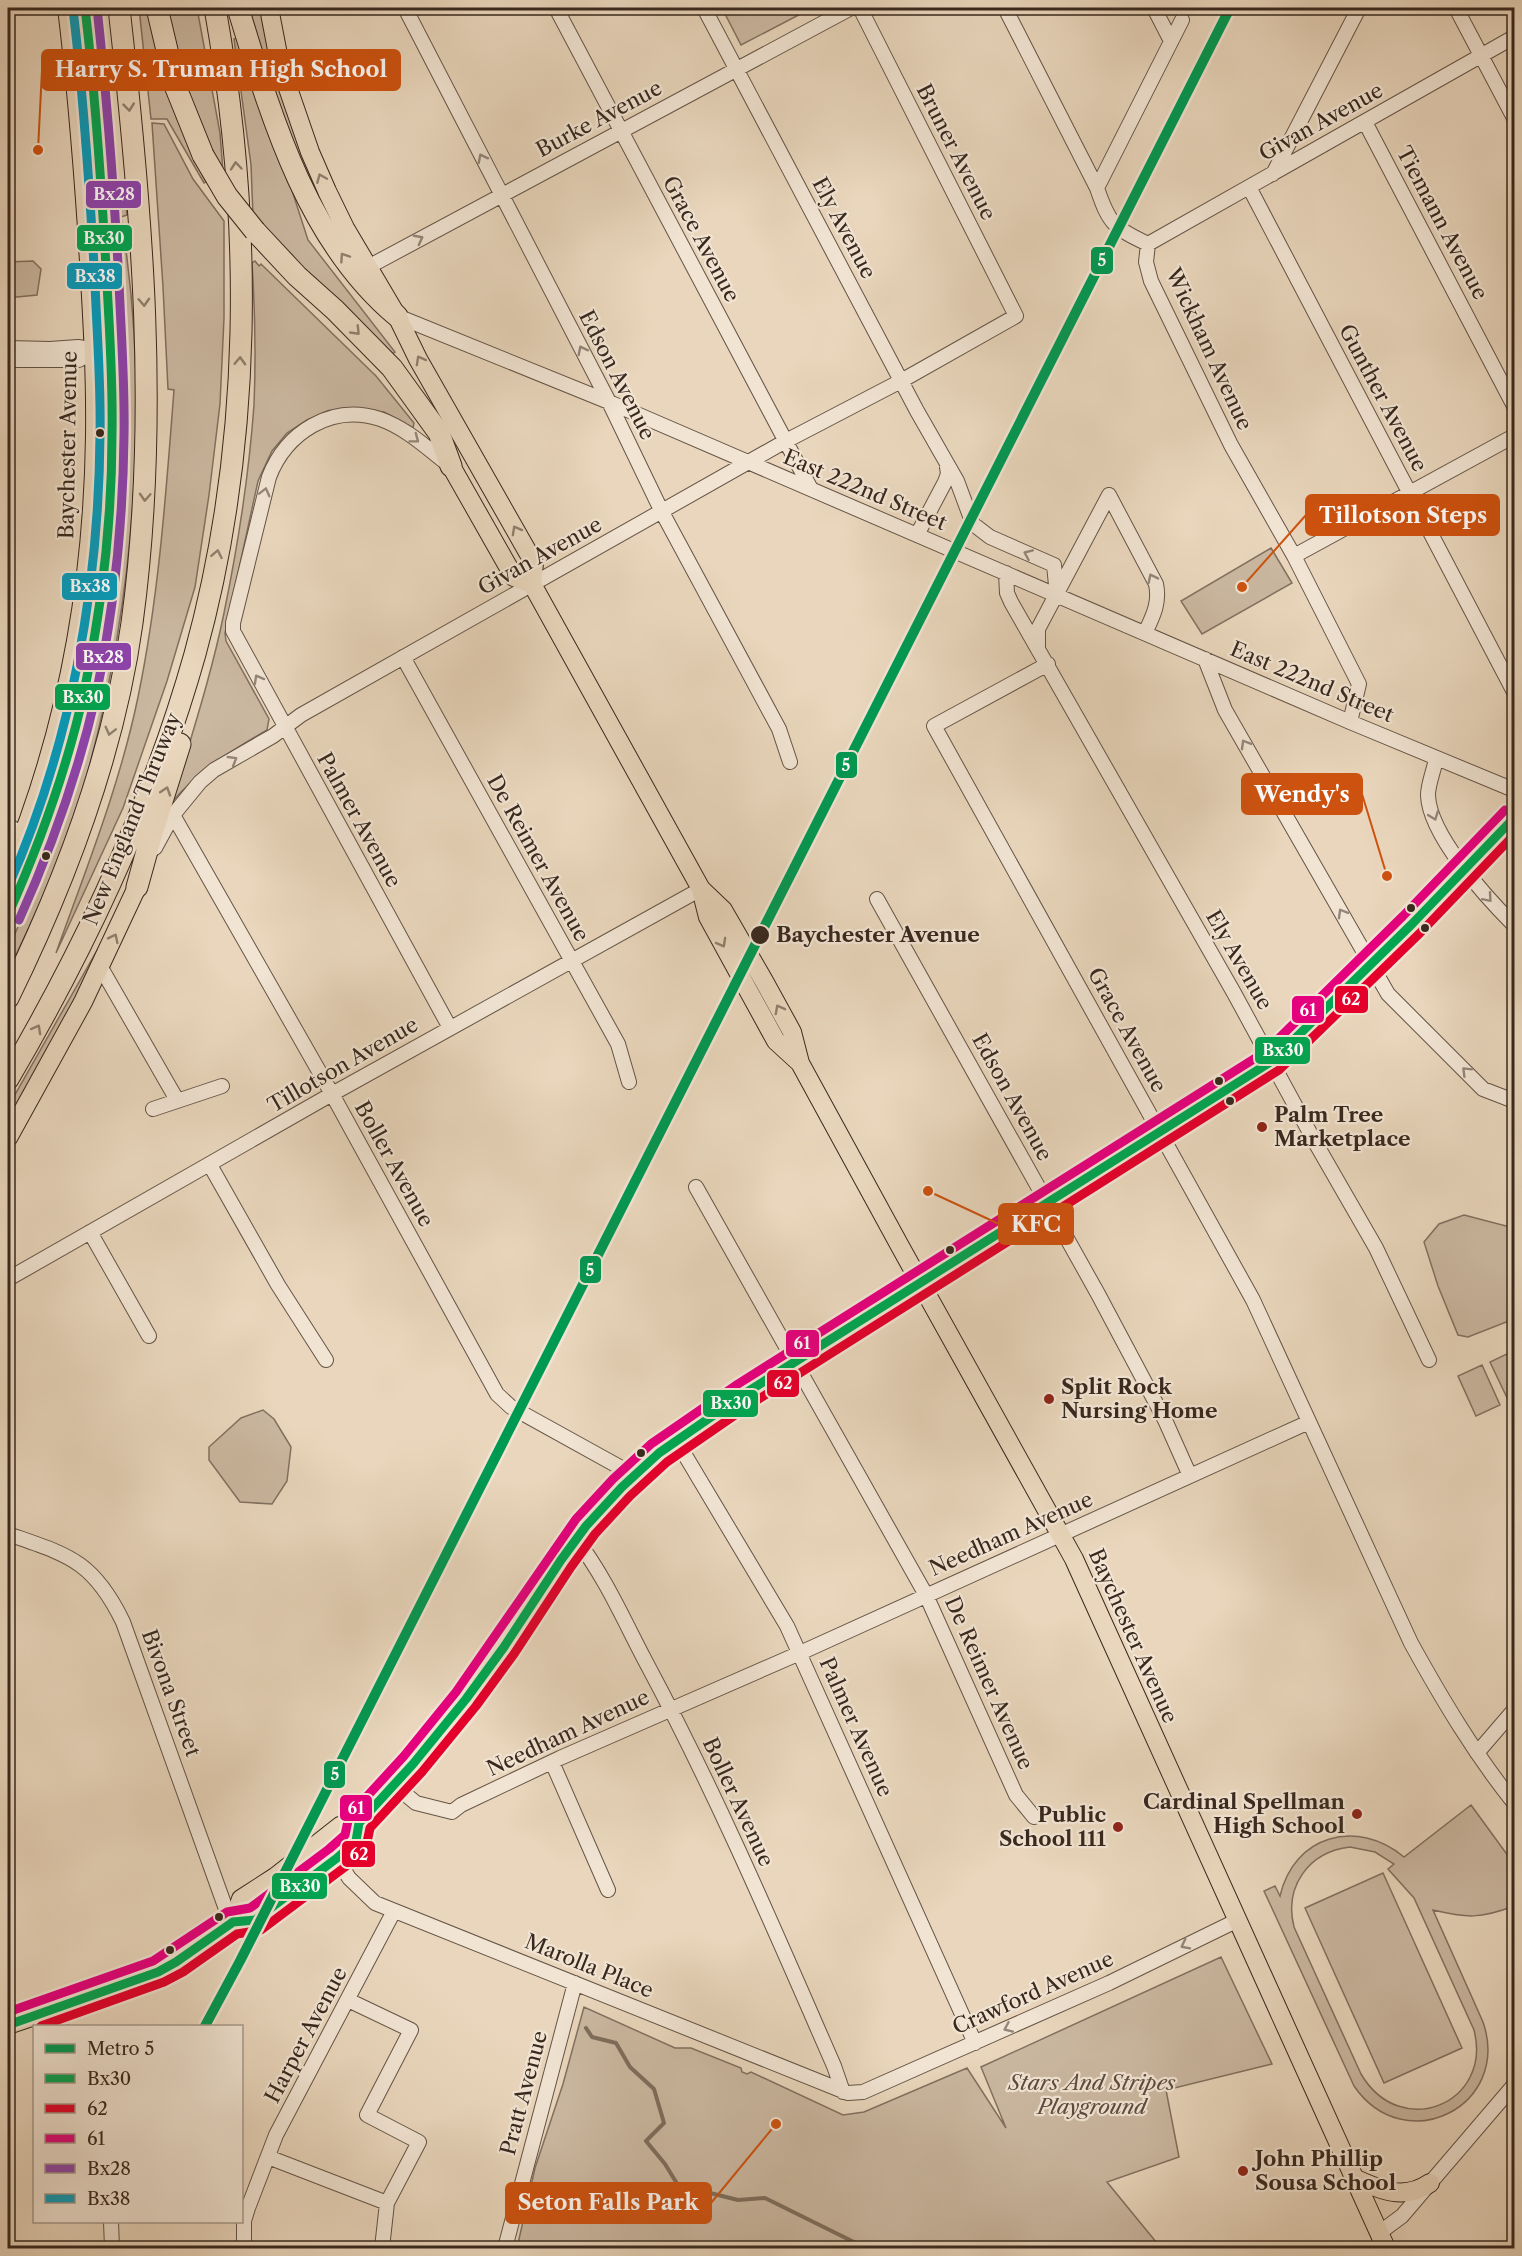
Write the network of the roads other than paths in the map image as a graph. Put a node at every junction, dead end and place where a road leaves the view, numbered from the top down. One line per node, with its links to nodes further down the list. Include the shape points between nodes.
1 (67, 8): 34 (main road, Baychester Avenue)
2 (84, 8): 34 (main road, Baychester Avenue, via 102,191)
3 (119, 8): 77 (highway, New England Thruway, one-way to 77, via 139,218 147,368 147,452 137,582 120,685 87,809 50,910)
4 (157, 8): 42 (highway, one-way to 42, bridge, via 176,88 203,155 227,196 297,276 392,368 439,433)
5 (215, 8): 51 (highway, New England Thruway, one-way to 5, via 231,466 241,325 238,186)
6 (238, 8): 31 (highway, one-way to 6, via 357,277 307,194 278,133)
7 (269, 8): 30 (main road, Baychester Avenue, one-way to 7, via 340,219 310,152 280,65)
8 (405, 8): 28 (street, Edson Avenue, one-way to 8)
9 (556, 8): 24 (street, Grace Avenue)
10 (704, 8): 21 (street, Ely Avenue)
11 (851, 8): 21 (street, Burke Avenue)
12 (860, 8): 32 (street, Bruner Avenue)
13 (1005, 8): 27 (street)
14 (1154, 8): 19 (street)
15 (1359, 8): 25 (street)
16 (1456, 8): 20 (street)
17 (1182, 20): 19 (street)
18 (1515, 37): 20 (street, Givan Avenue)
19 (1171, 41): 27 (street)
20 (1482, 55): 22 (street); 23 (street, Givan Avenue)
21 (736, 69): 24 (street, Burke Avenue); 36 (street, Ely Avenue)
22 (1515, 118)
23 (1365, 122): 25 (street, Givan Avenue); 38 (street, Tiemann Avenue)
24 (621, 131): 28 (street, Burke Avenue); 40 (street, Grace Avenue)
25 (1273, 174): 26 (street, Givan Avenue)
26 (1249, 187): 29 (street, Givan Avenue); 45 (street, Gunther Avenue)
27 (1097, 188): 29 (street, via 1106,212 1121,231)
28 (502, 195): 30 (street, Burke Avenue, one-way to 28); 37 (street, Edson Avenue, one-way to 28)
29 (1148, 244): 48 (street, Wickham Avenue, via 1150,281 1231,445)
30 (368, 267): 31 (main road, Baychester Avenue)
31 (397, 316): 37 (street, East 222nd Street); 50 (main road, Baychester Avenue, one-way to 31, via 534,562)
32 (1016, 316): 36 (street, Givan Avenue)
33 (8, 348): 34 (street, via 78,347)
34 (102, 351): 35 (street, via 79,360); 66 (main road, Baychester Avenue, via 111,475 100,600 76,722 59,783)
35 (8, 360)
36 (901, 381): 40 (street, Givan Avenue); 43 (street, Ely Avenue)
37 (609, 402): 41 (street, East 222nd Street); 46 (street, Edson Avenue)
38 (1515, 406)
39 (1515, 436): 45 (street)
40 (784, 442): 41 (street, Givan Avenue); 44 (street, Grace Avenue)
41 (747, 462): 44 (street, East 222nd Street); 46 (street, Givan Avenue)
42 (451, 466): 50 (main road, Baychester Avenue, via 514,577); 60 (street, Palmer Avenue, one-way to 42, via 233,631 269,477 279,455 317,422 354,414 378,419 410,434)
43 (947, 467): 47 (street, via 945,482); 52 (street, Ely Avenue, one-way to 43, via 1054,565 990,537 973,524 957,481)
44 (811, 489): 47 (street, East 222nd Street)
45 (1409, 493): 48 (street); 58 (street, Gunther Avenue)
46 (662, 512): 50 (street, Givan Avenue); 62 (street, Edson Avenue, via 779,729)
47 (917, 535): 49 (street, East 222nd Street)
48 (1294, 556): 59 (street, Wickham Avenue, via 1359,684)
49 (1006, 573): 52 (street, East 222nd Street); 54 (street, Ely Avenue, via 1006,593)
50 (532, 584): 55 (street, Givan Avenue); 70 (main road, Baychester Avenue)
51 (209, 592): 69 (highway, one-way to 51, via 208,643); 80 (highway, New England Thruway, one-way to 51, via 77,951 131,834 176,715)
52 (1057, 595): 53 (street, East 222nd Street); 53 (street, one-way to 52, via 1159,596 1156,584 1108,495); 54 (street, via 1038,629)
53 (1145, 633): 56 (street, East 222nd Street)
54 (1038, 650): 57 (street, Ely Avenue)
55 (403, 657): 60 (street, Givan Avenue); 74 (street, De Reimer Avenue)
56 (1205, 659): 59 (street, East 222nd Street); 75 (street, one-way to 56, via 1226,710)
57 (1048, 664): 79 (street, Ely Avenue); 87 (street, Grace Avenue, via 934,726)
58 (1515, 692)
59 (1350, 722): 61 (street, East 222nd Street)
60 (284, 727): 64 (street, Givan Avenue, one-way to 60, via 214,770); 78 (street, Palmer Avenue)
61 (1436, 759): 63 (street, East 222nd Street); 67 (street, one-way to 67, via 1428,795 1431,813 1446,844)
62 (790, 762)
63 (1515, 790)
64 (173, 815): 69 (street, Givan Avenue); 83 (street, Boller Avenue)
65 (1515, 818): 67 (main road)
66 (23, 833): 68 (main road, Baychester Avenue); 72 (main road, Baychester Avenue)
67 (1465, 868): 73 (street, one-way to 73, via 1486,897); 75 (main road)
68 (8, 873)
69 (137, 887): 76 (main road, New England Thruway, one-way to 69)
70 (701, 889): 74 (street, Tillotson Avenue); 94 (main road, Baychester Avenue, via 723,910 764,981 792,1032 800,1063)
71 (877, 899): 91 (street, Edson Avenue)
72 (8, 915)
73 (1515, 926)
74 (571, 960): 78 (street, Tillotson Avenue); 81 (street, De Reimer Avenue, via 618,1044)
75 (1371, 964): 79 (main road); 85 (street, one-way to 75, via 1483,1089 1388,994)
76 (100, 966): 84 (street); 88 (main road, New England Thruway)
77 (8, 998)
78 (450, 1028): 83 (street, Tillotson Avenue)
79 (1272, 1061): 87 (main road); 97 (street, Ely Avenue, via 1376,1248)
80 (8, 1079)
81 (629, 1082)
82 (222, 1086): 84 (street)
83 (332, 1094): 89 (street, Tillotson Avenue); 101 (street, Boller Avenue, via 497,1394 511,1407)
84 (177, 1100): 86 (street)
85 (1515, 1101)
86 (153, 1109)
87 (1160, 1132): 91 (main road); 99 (street, Grace Avenue, via 1253,1300)
88 (8, 1138)
89 (210, 1165): 92 (street, Tillotson Avenue); 96 (street)
90 (696, 1187): 98 (street, De Reimer Avenue)
91 (1047, 1203): 94 (main road); 102 (street, Edson Avenue, via 1165,1420)
92 (90, 1232): 93 (street, Tillotson Avenue); 95 (street)
93 (8, 1279)
94 (920, 1282): 98 (main road); 104 (main road, Baychester Avenue)
95 (149, 1336)
96 (326, 1360)
97 (1429, 1360)
98 (795, 1362): 100 (main road); 106 (street, De Reimer Avenue)
99 (1309, 1422): 102 (street, Needham Avenue); 110 (street, via 1411,1643)
100 (676, 1440): 101 (main road); 107 (street, Palmer Avenue)
101 (634, 1475): 105 (main road)
102 (1190, 1476): 104 (street, Needham Avenue)
103 (8, 1534): 120 (street, Bivona Street, via 72,1559 107,1591 123,1622)
104 (1061, 1534): 106 (street, Needham Avenue); 119 (main road, Baychester Avenue)
105 (576, 1539): 108 (street, Boller Avenue, via 606,1584); 112 (main road, via 504,1647 441,1731)
106 (926, 1595): 107 (street, Needham Avenue); 114 (street, De Reimer Avenue, via 1016,1795)
107 (800, 1653): 108 (street, Needham Avenue); 126 (street, Palmer Avenue)
108 (671, 1708): 111 (street, Needham Avenue); 128 (street, Boller Avenue, via 764,1906)
109 (1515, 1710): 110 (street)
110 (1477, 1754): 113 (street)
111 (552, 1762): 112 (street, Needham Avenue, via 452,1812 416,1803); 117 (street)
112 (394, 1785): 115 (main road)
113 (1515, 1803)
114 (1034, 1817)
115 (359, 1823): 116 (main road, via 356,1840); 120 (main road, via 340,1826 241,1899)
116 (337, 1858): 118 (street, Marolla Place, via 360,1890 375,1903); 120 (main road, via 255,1920)
117 (608, 1890)
118 (394, 1911): 121 (street, Marolla Place); 122 (street, Harper Avenue)
119 (1238, 1920): 126 (street, Crawford Avenue, one-way to 126); 130 (main road, Baychester Avenue)
120 (233, 1922): 123 (main road, via 158,1972)
121 (575, 1983): 128 (street, Marolla Place); 138 (street, Pratt Avenue)
122 (348, 2000): 129 (street, Harper Avenue); 132 (street, via 411,2030 367,2115 419,2142)
123 (51, 2010): 124 (main road); 125 (street)
124 (8, 2025)
125 (59, 2025)
126 (975, 2043): 128 (street, Crawford Avenue, via 863,2092)
127 (1515, 2085): 131 (street)
128 (843, 2092)
129 (268, 2157): 132 (street); 136 (street, Harper Avenue, via 246,2214)
130 (1354, 2178): 131 (main road, via 1390,2193 1408,2192); 134 (main road, Baychester Avenue)
131 (1430, 2183): 134 (street)
132 (387, 2203): 137 (street)
133 (111, 2223): 135 (street)
134 (1382, 2241)
135 (112, 2248)
136 (244, 2248)
137 (382, 2248)
138 (505, 2248)

